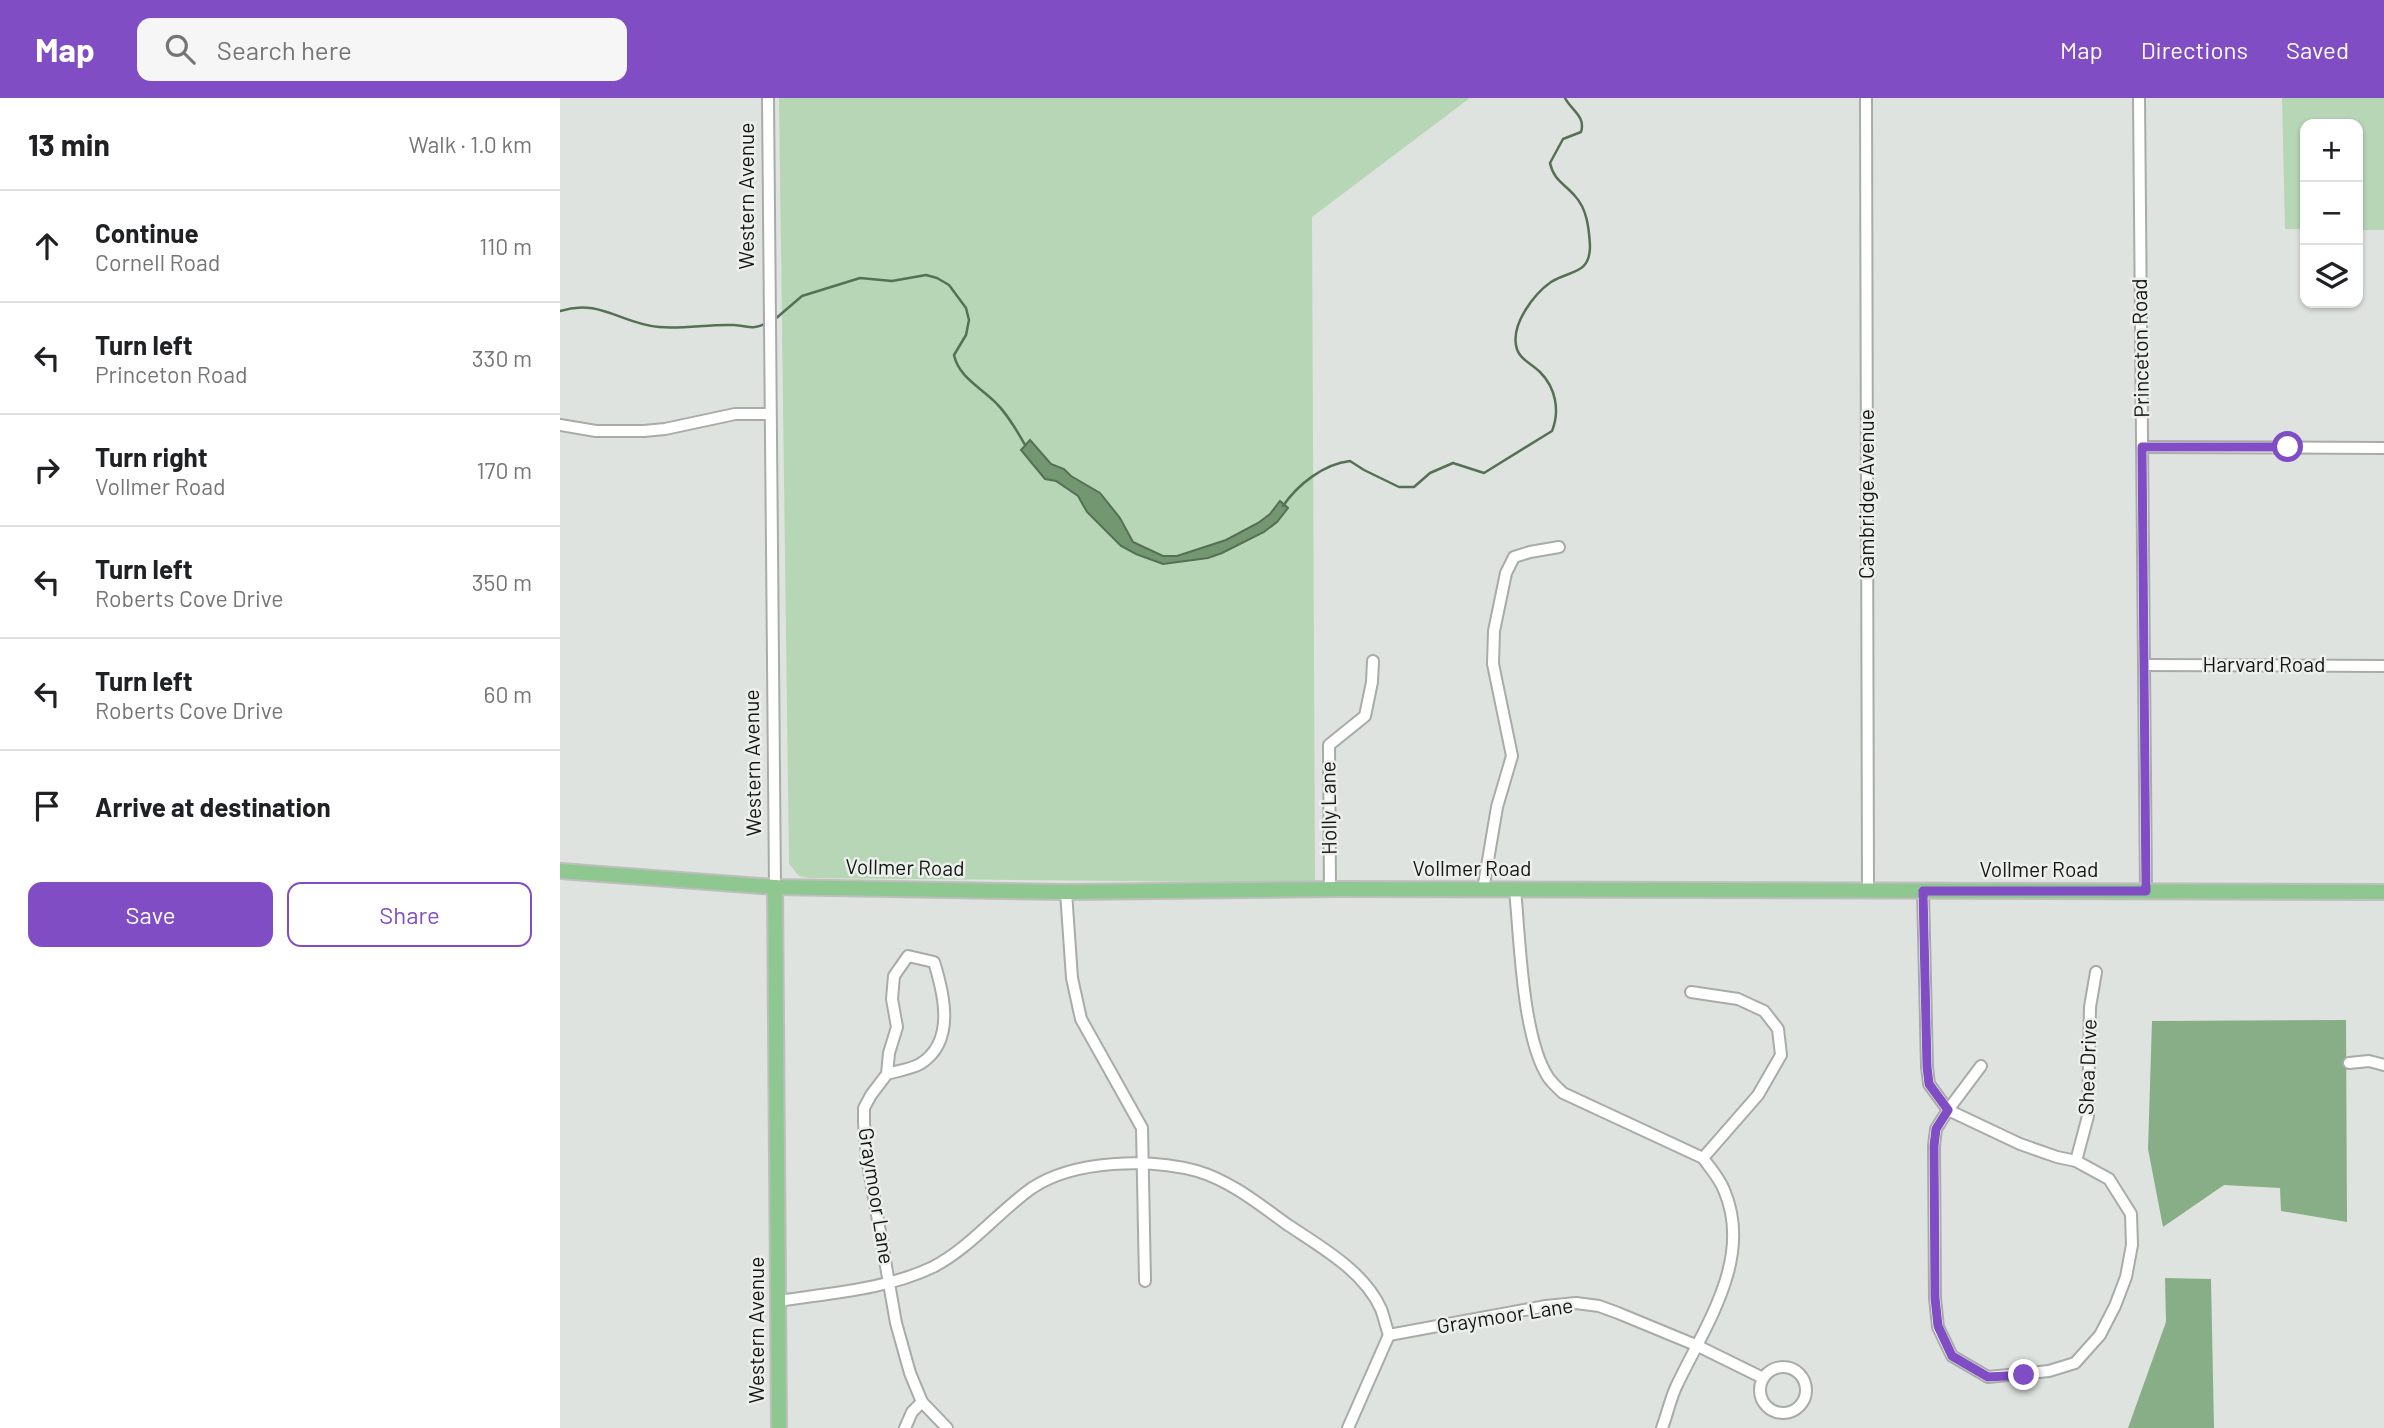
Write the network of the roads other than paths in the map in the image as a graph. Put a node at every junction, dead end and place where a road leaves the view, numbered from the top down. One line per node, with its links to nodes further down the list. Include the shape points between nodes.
1 (768, 98): 4 (street, Western Avenue)
2 (1866, 98): 17 (street, Cambridge Avenue)
3 (2139, 98): 6 (street, Princeton Road)
4 (770, 414): 5 (street, via 736,414 644,431); 13 (street, Western Avenue)
5 (560, 425)
6 (2142, 447): 7 (street); 10 (street, Princeton Road)
7 (2384, 448)
8 (1559, 547): 15 (street, via 1514,557 1506,573 1494,631 1493,664 1512,756 1497,807)
9 (1373, 661): 14 (street, Holly Lane, via 1364,716 1329,745)
10 (2144, 665): 11 (street, Harvard Road); 19 (street, Princeton Road)
11 (2384, 666)
12 (560, 871): 13 (main road, Vollmer Road)
13 (775, 887): 20 (main road, Vollmer Road); 34 (main road, Western Avenue)
14 (1330, 889): 15 (main road, Vollmer Road); 20 (main road, Vollmer Road)
15 (1483, 890): 16 (main road, Vollmer Road)
16 (1515, 890): 17 (main road, Vollmer Road); 29 (street, via 1531,1028 1549,1078 1563,1093)
17 (1868, 891): 18 (main road, Vollmer Road)
18 (1923, 891): 19 (main road, Vollmer Road); 28 (street, via 1927,1067 1929,1084)
19 (2146, 891): 21 (main road, Vollmer Road)
20 (1066, 892): 31 (street, via 1072,978 1081,1019 1142,1128)
21 (2384, 892)
22 (2096, 972): 30 (street, Shea Drive, via 2090,1007 2088,1116)
23 (1691, 992): 29 (street, via 1738,999 1764,1011 1778,1029 1781,1055 1758,1095)
24 (2349, 1063): 25 (street)
25 (2384, 1065)
26 (1981, 1066): 28 (street)
27 (887, 1074): 27 (street, Graymoor Lane, via 920,1064 938,1046 944,993 934,962 908,956 894,976 891,999 897,1027); 33 (street, Graymoor Lane, via 864,1108 864,1123)
28 (1948, 1110): 30 (street, via 2020,1144); 30 (street, via 1936,1129 1934,1146 1938,1326 1952,1356 1988,1377 2049,1371 2075,1363 2100,1335 2115,1306 2132,1245 2131,1214 2109,1179)
29 (1703, 1158): 36 (street, via 1724,1189 1734,1226 1733,1257)
30 (2076, 1161)
31 (1143, 1164): 32 (street); 33 (street, Graymoor Lane, via 1090,1166 1057,1174 1031,1189 934,1266); 35 (street, Graymoor Lane, via 1197,1171 1237,1189 1345,1266 1367,1287 1381,1309)
32 (1145, 1281)
33 (890, 1283): 34 (street, Graymoor Lane); 38 (street, Graymoor Lane, via 902,1350)
34 (778, 1301): 39 (main road, Western Avenue)
35 (1389, 1335): 36 (street, Graymoor Lane, via 1576,1303 1599,1306); 42 (street)
36 (1698, 1346): 37 (street, Graymoor Lane); 43 (street, via 1675,1389)
37 (1763, 1378): 37 (street, via 1775,1367 1791,1367 1806,1385 1804,1401 1786,1413 1772,1410 1762,1399)
38 (922, 1402): 40 (street); 41 (street, Graymoor Lane)
39 (779, 1428)
40 (905, 1428)
41 (947, 1428)
42 (1348, 1428)
43 (1662, 1428)

